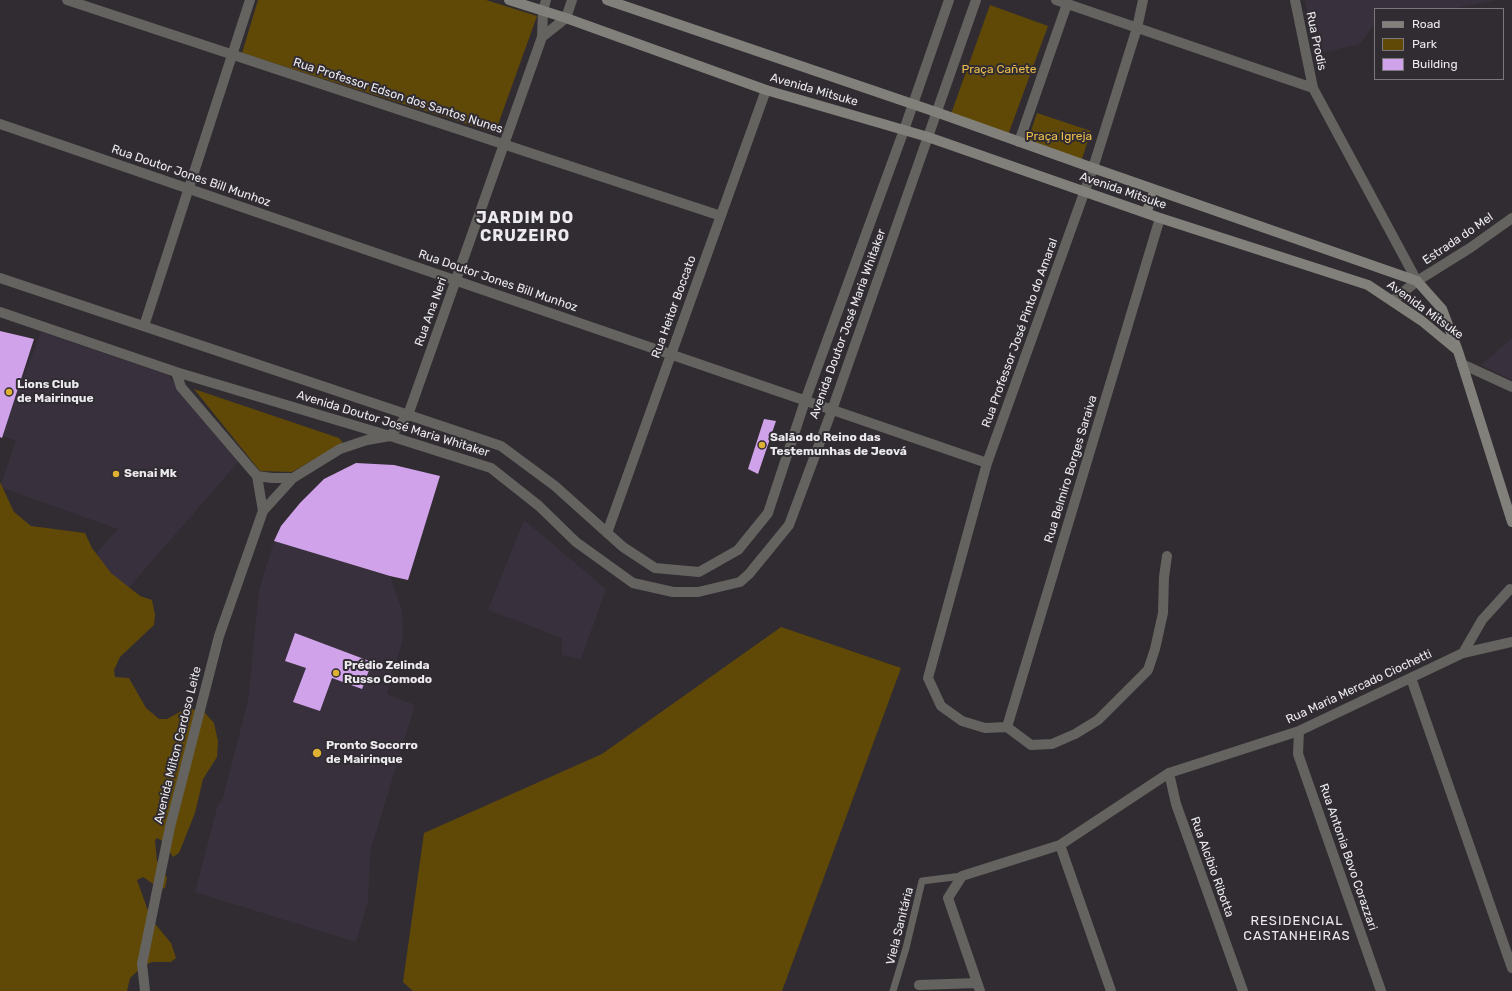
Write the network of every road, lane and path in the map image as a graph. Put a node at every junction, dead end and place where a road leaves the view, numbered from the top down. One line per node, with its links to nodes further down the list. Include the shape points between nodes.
1 (67, 0): 18 (street, Rua Professor Edson dos Santos Nunes)
2 (250, 0): 18 (street)
3 (509, 0): 14 (main road, Avenida Mitsuke)
4 (546, 0): 14 (street, Rua Ana Neri)
5 (572, 0): 15 (street)
6 (607, 0): 13 (main road, Avenida Mitsuke)
7 (949, 0): 21 (street, Avenida Doutor José Maria Whitaker)
8 (976, 0): 22 (street, Avenida Doutor José Maria Whitaker)
9 (1056, 0): 12 (street)
10 (1143, 0): 16 (street, Rua Professor José Pinto do Amaral)
11 (1295, 0): 19 (street, Rua Prodis)
12 (1067, 4): 16 (street); 26 (street)
13 (633, 5): 21 (main road, Avenida Mitsuke)
14 (543, 11): 15 (main road, Avenida Mitsuke); 17 (street, Rua Ana Neri)
15 (566, 18): 17 (street); 20 (main road, Avenida Mitsuke)
16 (1137, 28): 19 (street); 28 (street, Rua Professor José Pinto do Amaral)
17 (542, 37): 27 (street, Rua Ana Neri)
18 (232, 54): 27 (street, Rua Professor Edson dos Santos Nunes); 29 (street)
19 (1313, 88): 38 (street, Rua Prodis)
20 (766, 90): 24 (main road, Avenida Mitsuke); 33 (street, Rua Heitor Boccato)
21 (912, 104): 22 (main road, Avenida Mitsuke); 24 (street, Avenida Doutor José Maria Whitaker)
22 (936, 112): 25 (street, Avenida Doutor José Maria Whitaker); 26 (main road, Avenida Mitsuke)
23 (0, 124): 29 (street, Rua Doutor Jones Bill Munhoz)
24 (904, 130): 25 (main road, Avenida Mitsuke); 47 (street, Avenida Doutor José Maria Whitaker)
25 (928, 137): 31 (main road, Avenida Mitsuke); 48 (street, Avenida Doutor José Maria Whitaker)
26 (1019, 142): 28 (main road, Avenida Mitsuke)
27 (503, 144): 33 (street, Rua Professor Edson dos Santos Nunes); 37 (street, Rua Ana Neri)
28 (1093, 168): 30 (main road, Avenida Mitsuke); 31 (street, Rua Professor José Pinto do Amaral)
29 (188, 189): 37 (street, Rua Doutor Jones Bill Munhoz); 41 (street)
30 (1155, 190): 32 (main road); 38 (main road, Avenida Mitsuke)
31 (1084, 192): 32 (main road, Avenida Mitsuke); 51 (street, Rua Professor José Pinto do Amaral)
32 (1146, 213): 34 (main road, Avenida Mitsuke)
33 (721, 216): 43 (street, Rua Heitor Boccato)
34 (1160, 218): 39 (main road, Avenida Mitsuke, via 1368,285); 62 (street, Rua Belmiro Borges Saraiva)
35 (1512, 218): 38 (street, Estrada do Mel)
36 (0, 278): 41 (street, Avenida Doutor José Maria Whitaker)
37 (456, 281): 43 (street, Rua Doutor Jones Bill Munhoz); 49 (street, Rua Ana Neri)
38 (1417, 281): 39 (street, Estrada do Mel); 42 (main road, Avenida Mitsuke, via 1442,310)
39 (1392, 301): 42 (main road, Avenida Mitsuke, via 1422,321)
40 (0, 312): 45 (street, Avenida Doutor José Maria Whitaker)
41 (144, 326): 49 (street, Avenida Doutor José Maria Whitaker)
42 (1458, 351): 44 (main road)
43 (671, 355): 47 (street, Rua Doutor Jones Bill Munhoz); 56 (street, Rua Heitor Boccato)
44 (1462, 364): 46 (street); 55 (main road)
45 (176, 372): 50 (street, Avenida Doutor José Maria Whitaker); 52 (street, via 181,387)
46 (1512, 387)
47 (805, 401): 48 (street, Rua Doutor Jones Bill Munhoz); 56 (street, Avenida Doutor José Maria Whitaker, via 768,513 738,550 700,572 655,568 622,547)
48 (832, 410): 50 (street, Avenida Doutor José Maria Whitaker, via 789,525 750,574 740,582 698,592 673,592 633,584 576,542 539,506 491,468); 51 (street, Rua Doutor Jones Bill Munhoz)
49 (408, 415): 50 (street); 56 (street, Avenida Doutor José Maria Whitaker, via 501,446 555,486)
50 (390, 436): 53 (street, Avenida Milton Cardoso Leite, via 340,449)
51 (987, 463): 62 (street, Rua Professor José Pinto do Amaral, via 928,678 941,706 962,721 985,728)
52 (257, 476): 53 (street); 54 (street, Avenida Milton Cardoso Leite)
53 (293, 478): 54 (street, Avenida Milton Cardoso Leite)
54 (263, 511): 70 (street, Avenida Milton Cardoso Leite, via 219,636 170,827 142,964)
55 (1512, 522)
56 (607, 533)
57 (1167, 556): 62 (street, via 1163,613 1148,670 1098,720 1052,744 1031,745)
58 (1511, 589): 60 (street, via 1482,620)
59 (1512, 642): 60 (street, Rua Maria Mercado Ciochetti)
60 (1464, 653): 61 (street, Rua Maria Mercado Ciochetti)
61 (1411, 678): 63 (street, Rua Maria Mercado Ciochetti); 67 (street)
62 (1007, 727)
63 (1298, 731): 64 (street, Rua Maria Mercado Ciochetti); 74 (street, Rua Antonia Bovo Corazzari, via 1298,754)
64 (1169, 773): 65 (street, Rua Maria Mercado Ciochetti); 73 (street, Rua Alcíbio Ribotta, via 1176,804)
65 (1060, 845): 66 (street, Rua Maria Mercado Ciochetti); 72 (street)
66 (962, 876): 69 (street, via 948,898); 71 (lane, Viela Sanitária, via 922,882)
67 (1512, 968)
68 (919, 985): 69 (street)
69 (978, 987)
70 (145, 991)
71 (893, 991)
72 (1111, 991)
73 (1243, 991)
74 (1381, 991)

